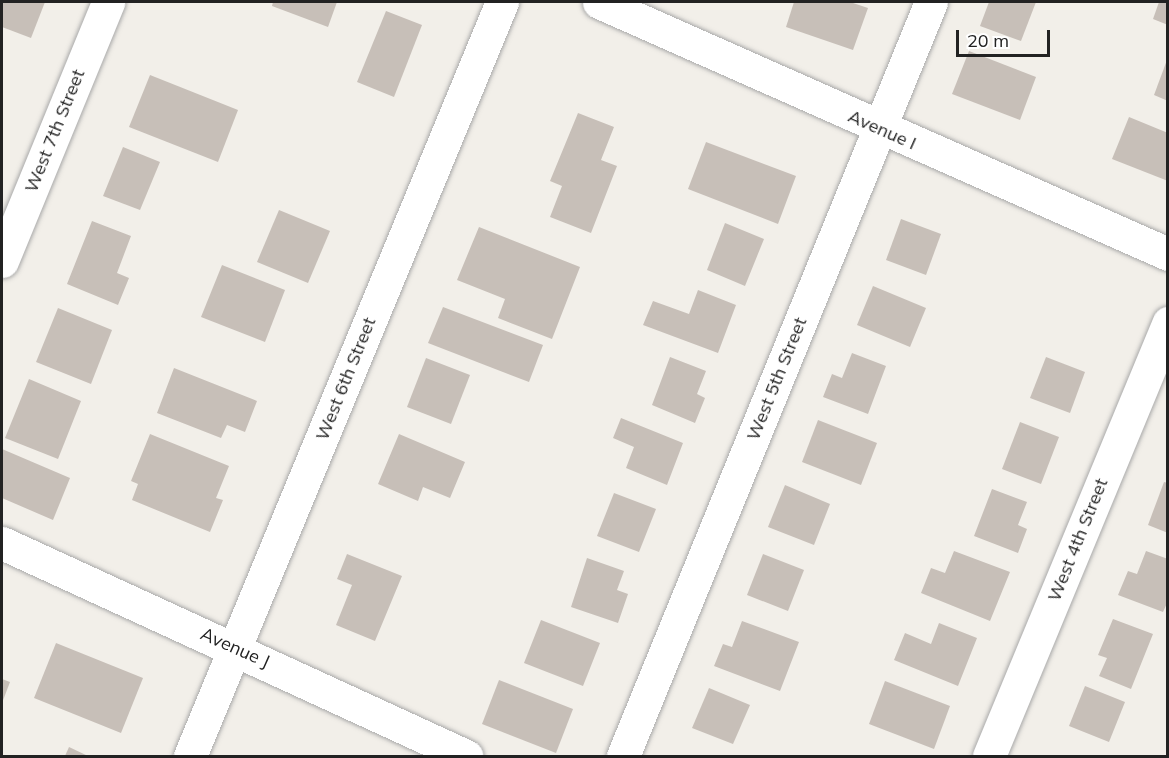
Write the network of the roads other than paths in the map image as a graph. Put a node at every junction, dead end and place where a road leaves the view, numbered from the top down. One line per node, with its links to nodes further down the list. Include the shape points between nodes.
1 (108, 2): 7 (street, West 7th Street)
2 (502, 2): 10 (street, West 6th Street)
3 (599, 2): 5 (street, Avenue I)
4 (931, 2): 5 (street, West 5th Street)
5 (879, 128): 6 (street, Avenue I); 13 (street, West 5th Street)
6 (1167, 254)
7 (2, 261)
8 (1167, 323): 14 (street, West 4th Street)
9 (2, 543): 10 (street, Avenue J)
10 (235, 648): 11 (street, West 6th Street); 12 (street, Avenue J)
11 (190, 756)
12 (466, 756)
13 (623, 756)
14 (989, 756)

